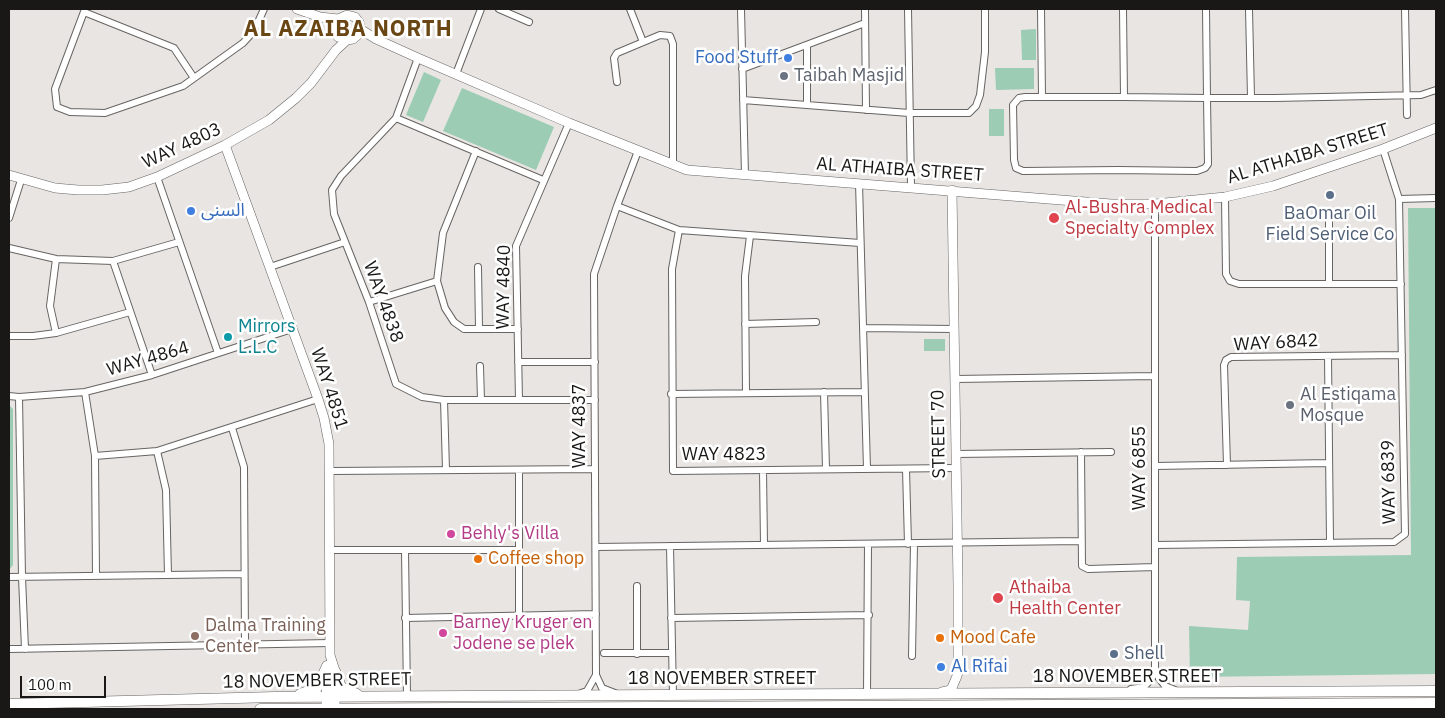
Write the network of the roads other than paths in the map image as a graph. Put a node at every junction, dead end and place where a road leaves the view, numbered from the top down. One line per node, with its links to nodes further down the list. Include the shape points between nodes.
1 (264, 9): 27 (street, via 254,31 243,43)
2 (297, 9): 17 (street)
3 (481, 9): 26 (street)
4 (499, 9): 19 (street)
5 (630, 9): 22 (street)
6 (741, 9): 25 (street)
7 (865, 9): 20 (street)
8 (908, 9): 38 (street)
9 (985, 9): 38 (street, via 985,52 976,106 969,113)
10 (1042, 9): 31 (street)
11 (1124, 9): 32 (street)
12 (1206, 9): 33 (street)
13 (1249, 9): 34 (street)
14 (1405, 9): 30 (street)
15 (84, 10): 27 (street, via 174,48); 27 (street, via 55,89 57,107 70,112 105,112 183,86)
16 (356, 13): 18 (street); 21 (street)
17 (320, 17): 18 (street); 21 (street)
18 (338, 19): 21 (street, via 335,24)
19 (529, 22)
20 (865, 23): 23 (street); 37 (street)
21 (347, 35): 24 (street, AL ATHAIBA STREET, via 376,39); 43 (street, WAY 4803, via 296,98 269,120)
22 (643, 42): 28 (street, via 614,58); 47 (street, via 665,35 672,40)
23 (807, 46): 25 (street); 36 (street)
24 (418, 58): 26 (street, AL ATHAIBA STREET); 40 (street, WAY 4838)
25 (742, 69): 35 (street)
26 (456, 74): 41 (street, AL ATHAIBA STREET)
27 (194, 78)
28 (617, 82)
29 (1436, 90): 30 (street)
30 (1407, 95): 34 (street); 39 (street)
31 (1042, 97): 32 (street); 33 (street, via 1018,98 1013,105 1014,165 1019,171 1201,171 1208,164)
32 (1124, 97): 33 (street)
33 (1207, 98): 34 (street)
34 (1250, 98)
35 (743, 100): 36 (street); 48 (street)
36 (807, 105): 37 (street)
37 (866, 110): 38 (street)
38 (909, 113): 54 (street)
39 (1407, 116)
40 (396, 118): 45 (street); 66 (street, WAY 4838, via 341,176 332,190 334,214)
41 (569, 123): 46 (street, AL ATHAIBA STREET); 52 (street, WAY 4840)
42 (1436, 128): 44 (street, AL ATHAIBA STREET)
43 (225, 145): 50 (street, WAY 4803); 71 (street, WAY 4851)
44 (1384, 149): 56 (street, AL ATHAIBA STREET, via 1273,186); 58 (street, WAY 6839)
45 (476, 151): 52 (street); 73 (street, via 442,233)
46 (638, 151): 47 (street, AL ATHAIBA STREET); 60 (street, WAY 4837)
47 (673, 165): 48 (street, AL ATHAIBA STREET, via 687,170)
48 (745, 174): 53 (street, AL ATHAIBA STREET)
49 (9, 175): 51 (street, WAY 4803)
50 (157, 177): 51 (street, WAY 4803, via 129,187 102,190 55,188); 65 (street)
51 (21, 180): 61 (street)
52 (544, 180): 82 (street, WAY 4840, via 516,246)
53 (858, 183): 54 (street, AL ATHAIBA STREET); 67 (street)
54 (911, 187): 55 (street, AL ATHAIBA STREET)
55 (952, 190): 59 (street, AL ATHAIBA STREET, via 1111,204); 83 (street, STREET 70)
56 (1225, 197): 59 (street, AL ATHAIBA STREET); 74 (street, via 1226,274 1230,281 1239,284)
57 (1436, 198): 58 (street)
58 (1399, 199): 75 (street, WAY 6839)
59 (1155, 204): 94 (street, WAY 6855)
60 (617, 206): 63 (street); 91 (street, WAY 4837, via 594,274)
61 (9, 218)
62 (1329, 222): 74 (street)
63 (679, 230): 64 (street); 100 (street, WAY 4823, via 672,269)
64 (750, 236): 67 (street); 79 (street, via 745,276)
65 (180, 242): 70 (street); 87 (street)
66 (344, 242): 71 (street); 76 (street, WAY 4838)
67 (860, 243): 80 (street)
68 (9, 248): 69 (street)
69 (56, 259): 70 (street); 85 (street, via 50,306)
70 (113, 261): 77 (street)
71 (270, 267): 84 (street, WAY 4851)
72 (478, 267): 81 (street)
73 (437, 281): 76 (street); 81 (street, via 445,308 454,322 464,329)
74 (1328, 284): 75 (street)
75 (1401, 284): 88 (street, WAY 6839)
76 (369, 302): 104 (street, WAY 4838, via 396,384 422,397)
77 (130, 312): 85 (street); 93 (street)
78 (816, 322): 79 (street)
79 (745, 324): 99 (street)
80 (863, 328): 83 (street); 98 (street)
81 (479, 329): 82 (street)
82 (518, 329): 90 (street, WAY 4840)
83 (954, 329): 95 (street, STREET 70)
84 (292, 330): 87 (street, WAY 4864); 103 (street, WAY 4851)
85 (56, 332): 86 (street)
86 (9, 336)
87 (218, 353): 93 (street, WAY 4864)
88 (1402, 355): 89 (street, WAY 6842); 127 (street, WAY 6839, via 1405,534 1394,542)
89 (1328, 356): 114 (street); 115 (street, WAY 6842, via 1226,360)
90 (518, 362): 91 (street); 106 (street, WAY 4840)
91 (595, 362): 107 (street, WAY 4837)
92 (480, 366): 105 (street)
93 (152, 374): 96 (street, WAY 4864)
94 (1154, 376): 95 (street); 116 (street, WAY 6855)
95 (955, 379): 112 (street, STREET 70)
96 (85, 392): 102 (street, WAY 4864); 113 (street)
97 (824, 392): 98 (street); 99 (street); 124 (street)
98 (864, 392): 119 (street)
99 (746, 393): 100 (street)
100 (672, 394): 123 (street, WAY 4823, via 672,471)
101 (9, 396): 102 (street, WAY 4864)
102 (20, 397): 143 (street)
103 (318, 399): 108 (street); 125 (street, WAY 4851, via 330,444)
104 (444, 400): 105 (street, WAY 4838); 121 (street)
105 (481, 400): 106 (street, WAY 4838)
106 (519, 400): 107 (street, WAY 4838)
107 (595, 400): 118 (street, WAY 4837)
108 (232, 428): 109 (street); 139 (street, via 244,466)
109 (157, 451): 113 (street); 140 (street, via 166,490)
110 (1081, 452): 111 (street); 112 (street); 126 (street)
111 (1111, 452)
112 (956, 454): 117 (street, STREET 70)
113 (95, 456): 141 (street)
114 (1329, 463): 115 (street); 127 (street)
115 (1227, 465): 116 (street)
116 (1155, 466): 132 (street, WAY 6855)
117 (956, 468): 120 (street, WAY 4823); 128 (street, STREET 70)
118 (595, 469): 122 (street); 134 (street, WAY 4837)
119 (866, 469): 120 (street, WAY 4823); 124 (street, WAY 4823)
120 (906, 469): 130 (street)
121 (446, 470): 122 (street); 125 (street)
122 (519, 470): 137 (street)
123 (763, 470): 124 (street, WAY 4823); 131 (street)
124 (826, 470)
125 (331, 471): 135 (street, WAY 4851)
126 (1081, 541): 128 (street); 138 (street, via 1082,566 1085,568)
127 (1330, 542): 132 (street, WAY 6839)
128 (957, 543): 130 (street); 161 (street, STREET 70)
129 (868, 544): 130 (street); 131 (street); 146 (street)
130 (911, 544): 157 (street)
131 (764, 545): 133 (street)
132 (1155, 545): 138 (street, WAY 6855)
133 (670, 546): 134 (street); 149 (street)
134 (596, 547): 145 (street, WAY 4837)
135 (330, 550): 136 (street); 150 (street, WAY 4851)
136 (405, 550): 137 (street); 148 (street)
137 (519, 550): 147 (street)
138 (1155, 567): 159 (street, WAY 6855)
139 (244, 574): 140 (street); 151 (street)
140 (168, 575): 141 (street)
141 (96, 576): 143 (street)
142 (9, 577): 143 (street)
143 (22, 577): 152 (street)
144 (637, 586): 156 (street)
145 (596, 614): 147 (street); 160 (street, WAY 4837)
146 (869, 615): 149 (street); 168 (street)
147 (519, 616): 148 (street)
148 (405, 618): 170 (street)
149 (671, 618): 154 (street)
150 (330, 643): 151 (street); 158 (street, WAY 4851)
151 (245, 644): 152 (street)
152 (25, 649): 153 (street)
153 (9, 650)
154 (672, 653): 156 (street); 172 (street)
155 (604, 654): 156 (street)
156 (637, 654)
157 (912, 656)
158 (331, 668): 169 (main road, via 345,690); 173 (main road, via 317,688 306,693); 174 (street, WAY 4851)
159 (1155, 669): 163 (street, via 1144,687); 164 (street, via 1165,686)
160 (596, 675): 167 (street, via 602,688); 171 (street, via 587,691)
161 (958, 676): 165 (street, via 951,690); 166 (street, via 964,688)
162 (1436, 691): 164 (main road, 18 NOVEMBER STREET)
163 (1104, 693): 164 (main road, 18 NOVEMBER STREET); 166 (main road, 18 NOVEMBER STREET)
164 (1214, 693)
165 (932, 694): 166 (main road, 18 NOVEMBER STREET); 168 (main road, 18 NOVEMBER STREET)
166 (973, 694)
167 (626, 695): 171 (main road, 18 NOVEMBER STREET); 172 (main road, 18 NOVEMBER STREET)
168 (867, 695): 172 (main road, 18 NOVEMBER STREET)
169 (380, 696): 170 (main road, 18 NOVEMBER STREET); 174 (main road, 18 NOVEMBER STREET)
170 (407, 696): 171 (main road, 18 NOVEMBER STREET)
171 (573, 696)
172 (673, 696)
173 (276, 697): 174 (main road, 18 NOVEMBER STREET); 176 (main road, 18 NOVEMBER STREET)
174 (331, 697): 186 (street, WAY 4851)
175 (1436, 703): 178 (main road, 18 NOVEMBER STREET)
176 (9, 704)
177 (1331, 706): 178 (main road, 18 NOVEMBER STREET); 180 (main road, 18 NOVEMBER STREET)
178 (1344, 706)
179 (1088, 707): 180 (main road, 18 NOVEMBER STREET); 182 (main road, 18 NOVEMBER STREET)
180 (1099, 707)
181 (363, 708): 182 (main road, 18 NOVEMBER STREET); 186 (main road, 18 NOVEMBER STREET)
182 (525, 708)
183 (260, 709): 184 (main road, 18 NOVEMBER STREET)
184 (278, 709): 185 (main road); 186 (main road, 18 NOVEMBER STREET)
185 (282, 709)
186 (331, 709)

